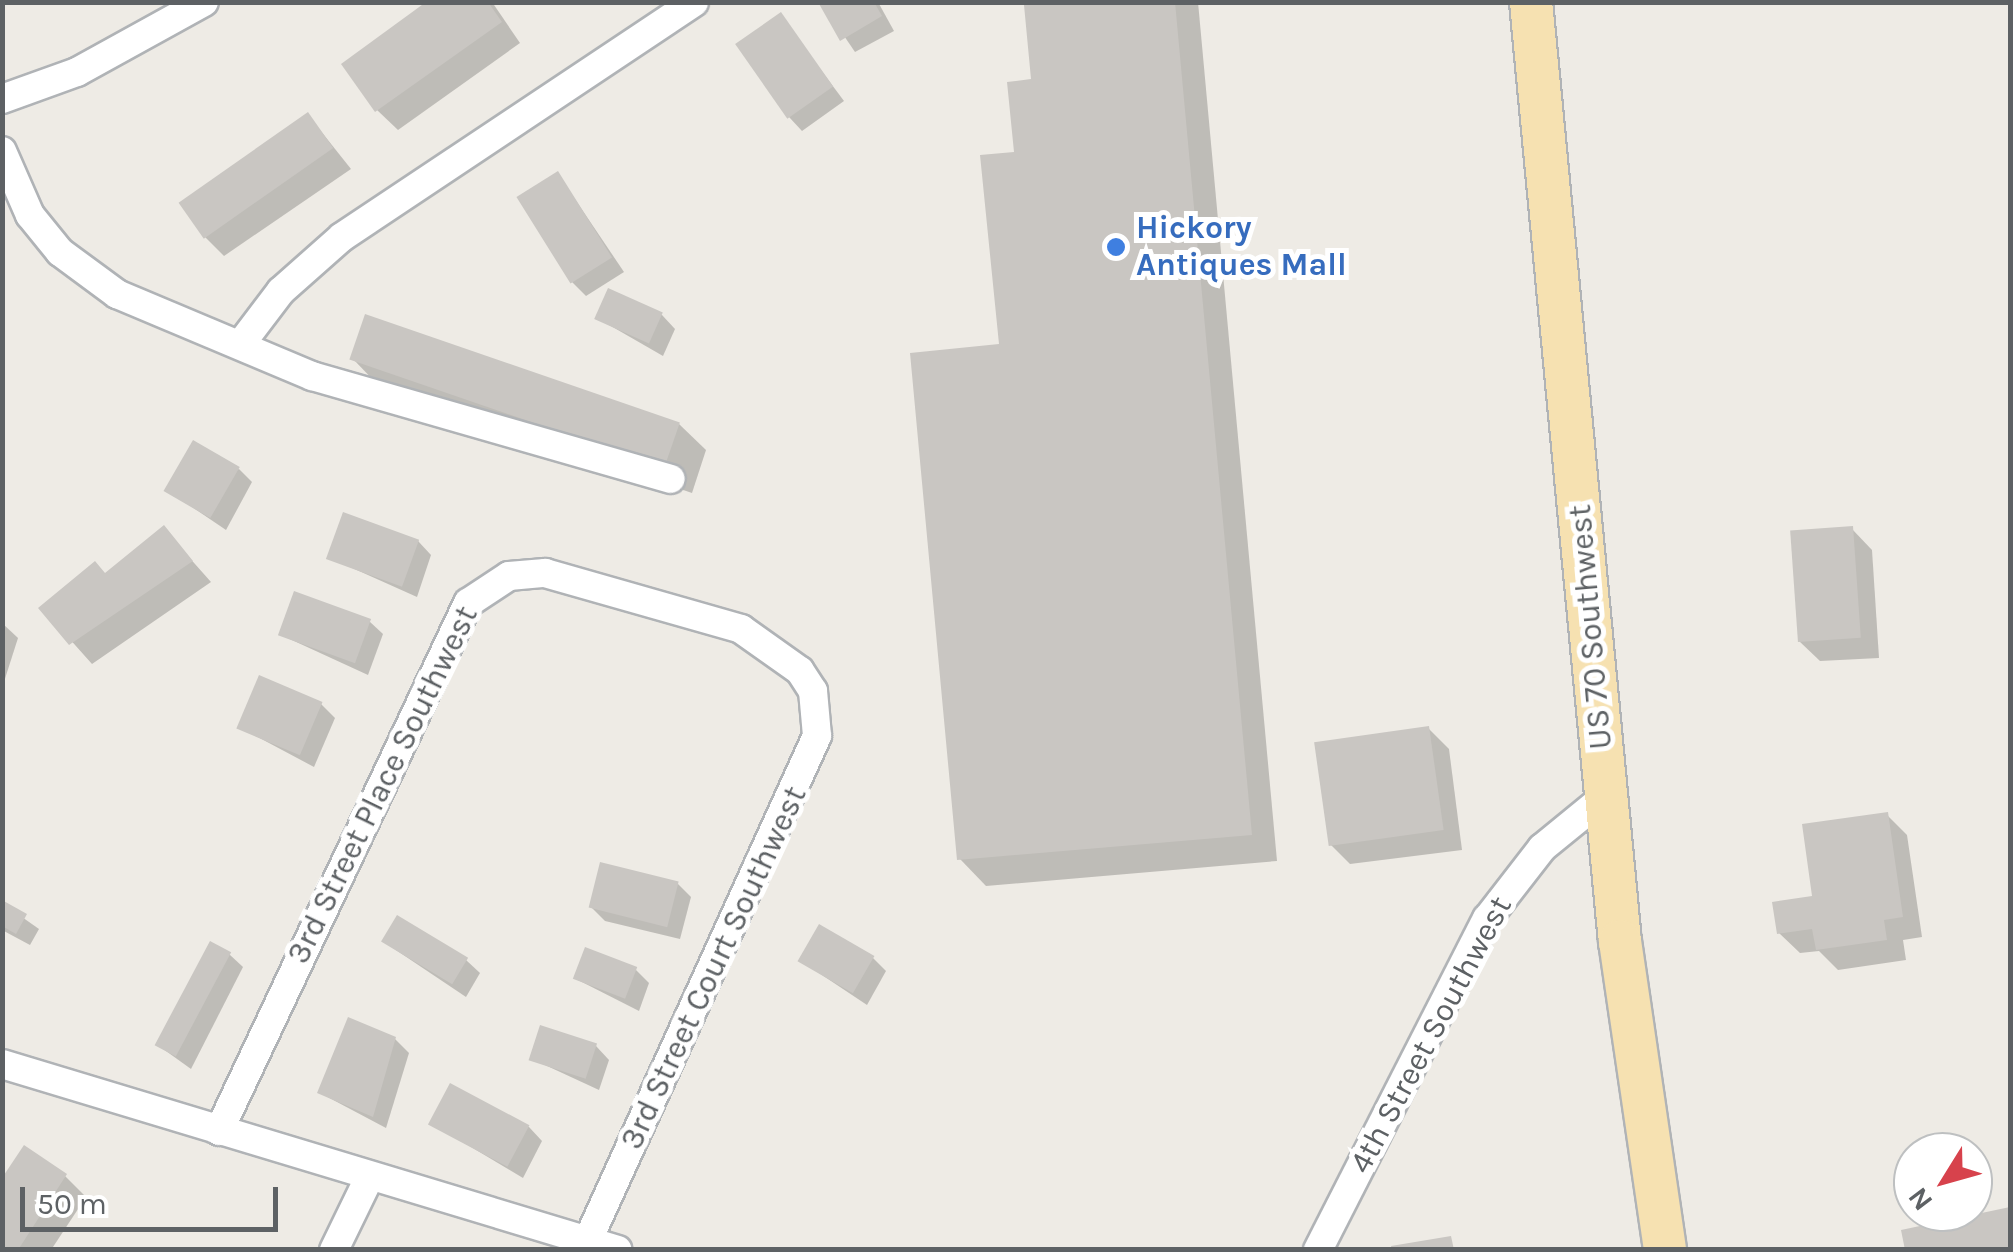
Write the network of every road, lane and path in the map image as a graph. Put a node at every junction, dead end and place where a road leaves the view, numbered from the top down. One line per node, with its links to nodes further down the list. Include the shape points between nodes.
1 (204, 2): 4 (street, via 77,72)
2 (694, 2): 6 (street, via 342,238 282,291)
3 (1532, 2): 9 (main road, US 70 Southwest)
4 (2, 99)
5 (2, 151): 6 (street, via 30,214 60,252 117,294)
6 (240, 346): 7 (street, via 312,376)
7 (672, 479)
8 (813, 691): 11 (street, 3rd Street Place Southwest, via 774,645 638,600 520,574 468,603); 13 (street, 3rd Street Court Southwest, via 817,736 794,799)
9 (1607, 794): 16 (street, 4th Street Southwest, via 1542,848 1487,919); 17 (main road, US 70 Southwest)
10 (2, 1064): 11 (street)
11 (219, 1131): 12 (street)
12 (369, 1178): 13 (street); 14 (street)
13 (588, 1240): 15 (street)
14 (334, 1250)
15 (618, 1250)
16 (1318, 1250)
17 (1665, 1250)

